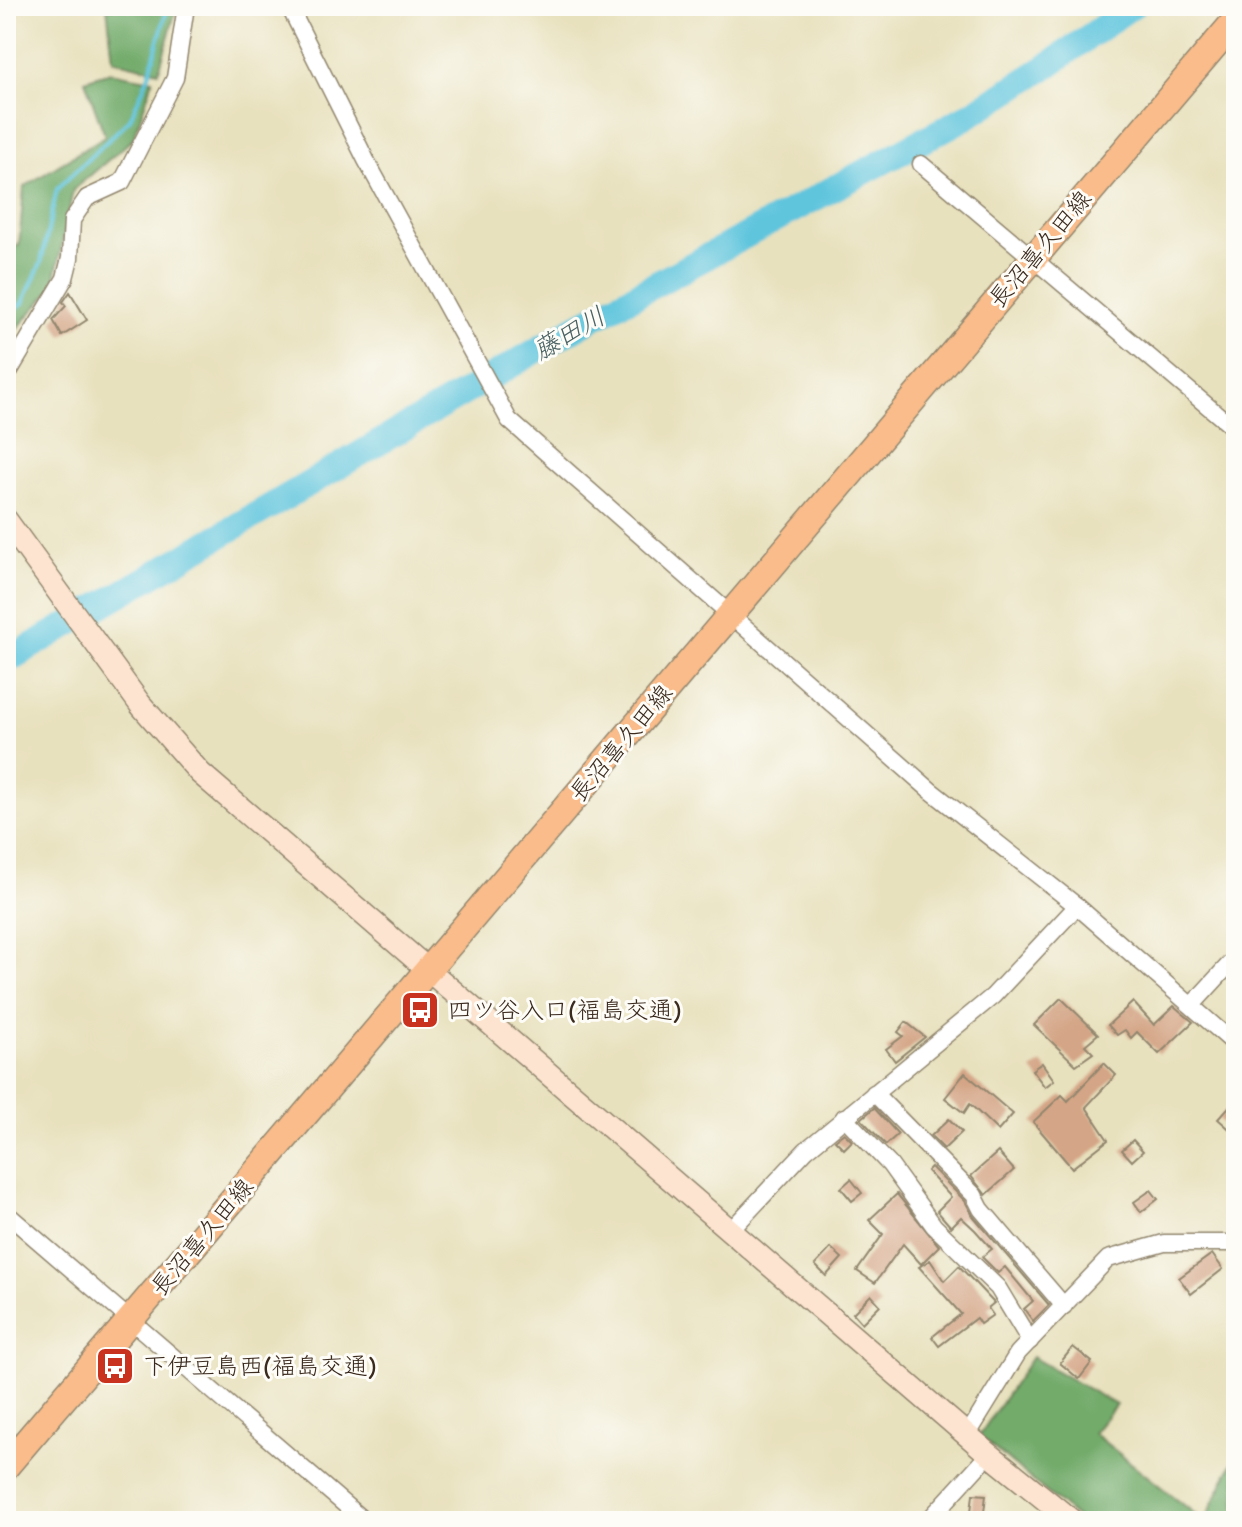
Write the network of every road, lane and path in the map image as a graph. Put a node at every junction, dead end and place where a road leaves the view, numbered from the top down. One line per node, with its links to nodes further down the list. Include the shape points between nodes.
1 (186, 6): 6 (street, via 175,78 122,182 87,198 72,220 65,278)
2 (289, 6): 9 (street, via 366,160 509,420)
3 (1236, 20): 5 (main road, 長沼喜久田線)
4 (921, 164): 5 (street)
5 (1032, 257): 7 (street); 9 (main road, 長沼喜久田線)
6 (6, 377)
7 (1236, 430)
8 (6, 520): 12 (street, via 109,661 200,773)
9 (731, 613): 10 (street, via 930,790); 12 (main road, 長沼喜久田線)
10 (1077, 906): 13 (street); 15 (street, via 993,996)
11 (1236, 957): 13 (street)
12 (429, 970): 18 (street); 21 (main road, 長沼喜久田線)
13 (1192, 1005): 14 (street)
14 (1236, 1045)
15 (874, 1093): 16 (street); 20 (street, via 974,1195)
16 (844, 1117): 18 (street); 22 (street, via 890,1165 934,1226 998,1288)
17 (6, 1213): 21 (street)
18 (731, 1230): 23 (street)
19 (1236, 1243): 20 (street, via 1164,1243 1132,1250 1108,1259)
20 (1064, 1306): 22 (street)
21 (131, 1321): 25 (main road, 長沼喜久田線); 26 (street)
22 (1030, 1341): 23 (street)
23 (968, 1434): 24 (street)
24 (989, 1454): 27 (street); 28 (street)
25 (6, 1466)
26 (364, 1521)
27 (928, 1521)
28 (1072, 1521)

